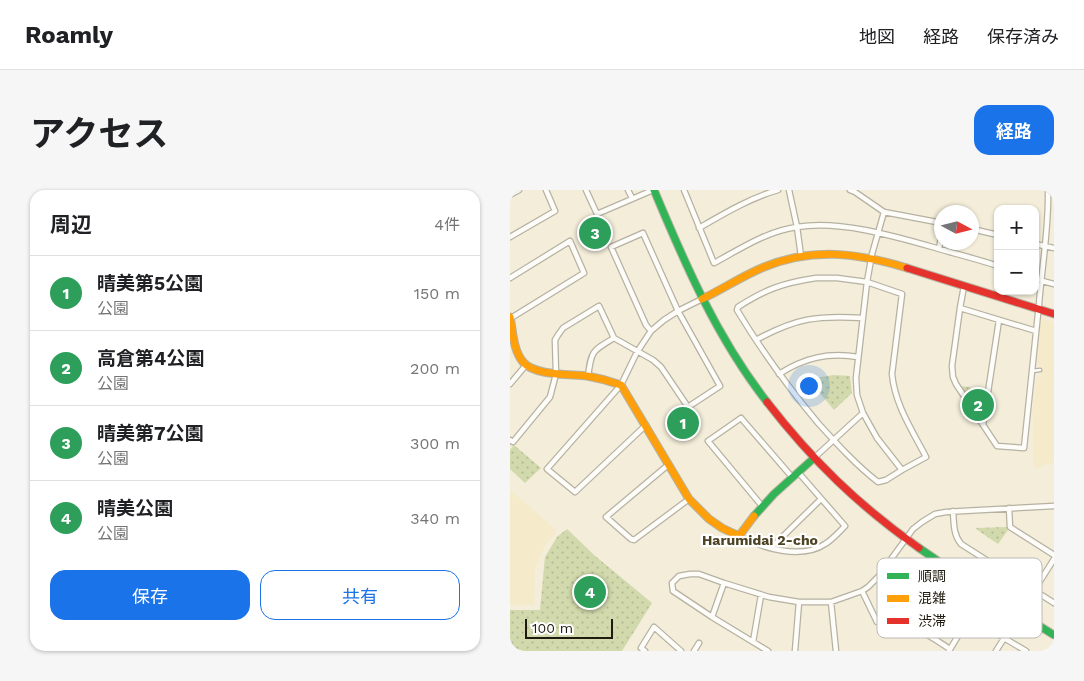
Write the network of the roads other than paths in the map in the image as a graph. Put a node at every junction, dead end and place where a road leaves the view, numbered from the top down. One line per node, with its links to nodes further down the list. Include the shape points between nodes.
1 (519, 190): 11 (street)
2 (546, 190): 20 (street, via 555,210)
3 (586, 190): 12 (street, via 597,214)
4 (628, 190): 12 (street)
5 (654, 190): 12 (street); 34 (street)
6 (684, 190): 16 (street)
7 (778, 190): 16 (street)
8 (788, 190): 15 (street)
9 (850, 190): 13 (street)
10 (1048, 190): 22 (street)
11 (510, 195)
12 (632, 198)
13 (884, 212): 14 (street); 18 (street)
14 (934, 221)
15 (796, 227): 16 (street, via 761,238 714,263); 18 (street, via 838,227); 26 (street)
16 (699, 228)
17 (979, 231): 19 (street)
18 (878, 233): 23 (street); 27 (street)
19 (994, 234)
20 (510, 237)
21 (1039, 245): 22 (street)
22 (1046, 247): 24 (street); 30 (street)
23 (934, 248)
24 (1054, 248)
25 (942, 250): 28 (street)
26 (801, 256): 27 (street, via 837,254); 34 (street, via 762,268)
27 (871, 258): 31 (street); 33 (street)
28 (994, 265)
29 (510, 278): 39 (street, via 570,241 584,274)
30 (1041, 281): 32 (street); 37 (street)
31 (867, 282): 40 (street); 45 (street, via 816,278 775,287 755,296 737,310); 63 (street, via 902,294 892,374 902,412 926,457)
32 (1054, 284)
33 (964, 286): 35 (street); 37 (street)
34 (702, 299): 36 (street); 61 (street, via 748,376)
35 (960, 308): 41 (street); 58 (street, via 953,377)
36 (678, 310): 42 (street); 42 (street, via 643,233 612,247); 46 (street, via 720,386 688,407 661,368)
37 (1038, 310): 38 (street); 43 (street)
38 (1054, 314)
39 (510, 318): 48 (street, via 518,350)
40 (863, 318): 45 (street, via 809,318); 47 (street)
41 (998, 320): 43 (street); 58 (street)
42 (651, 331): 46 (street)
43 (1036, 331): 50 (street)
44 (614, 338): 46 (street); 51 (street, via 600,306 558,335 555,340); 53 (street, via 596,348 590,359)
45 (756, 340): 52 (street)
46 (637, 352): 55 (street)
47 (858, 357): 52 (street, via 808,359); 56 (street, via 857,395)
48 (526, 365): 51 (street); 54 (street)
49 (1040, 370): 50 (lane)
50 (1032, 371): 58 (street, via 1024,448 997,446)
51 (556, 374): 53 (street); 59 (street, via 550,397 513,442)
52 (779, 374): 60 (street)
53 (588, 377): 55 (street)
54 (510, 384)
55 (622, 385): 57 (street); 57 (street, via 546,469 575,492)
56 (863, 413): 60 (street); 63 (street, via 877,438)
57 (646, 425): 62 (street)
58 (983, 425)
59 (510, 440)
60 (833, 440): 61 (street); 63 (street, via 878,482)
61 (814, 458): 64 (street); 72 (street)
62 (668, 465): 65 (street); 65 (street, via 606,517 634,540)
63 (902, 470)
64 (795, 474): 66 (street); 67 (street); 67 (street, via 741,418 708,441)
65 (689, 499): 71 (street, via 709,519)
66 (821, 499): 73 (street); 73 (street, via 845,526 834,537 805,552)
67 (762, 506): 71 (street)
68 (1054, 506): 69 (street)
69 (1010, 508): 70 (street); 74 (street, via 1010,527)
70 (953, 511): 72 (street, via 928,517); 77 (street, via 956,538)
71 (739, 536): 73 (street)
72 (905, 539): 75 (street); 76 (street)
73 (771, 548)
74 (1054, 557): 78 (street)
75 (892, 558)
76 (932, 558)
77 (983, 558)
78 (1042, 577)
79 (877, 578): 81 (street)
80 (724, 583): 82 (street); 87 (street); 87 (street, via 699,574 678,576 672,583 673,590)
81 (862, 591): 85 (street); 88 (street)
82 (761, 595): 84 (street); 94 (street)
83 (1042, 595): 86 (street)
84 (800, 602): 85 (street); 101 (street)
85 (831, 602): 102 (street)
86 (1054, 603)
87 (712, 618): 94 (street)
88 (877, 622)
89 (1042, 627): 90 (street)
90 (1054, 635)
91 (932, 638): 96 (street)
92 (957, 638): 96 (street)
93 (1004, 638): 103 (street); 104 (street)
94 (753, 642): 100 (street)
95 (699, 643): 99 (street)
96 (950, 650)
97 (645, 651): 98 (street, via 641,648 654,627)
98 (681, 651)
99 (694, 651)
100 (768, 651)
101 (795, 651)
102 (836, 651)
103 (996, 651)
104 (1026, 651)

